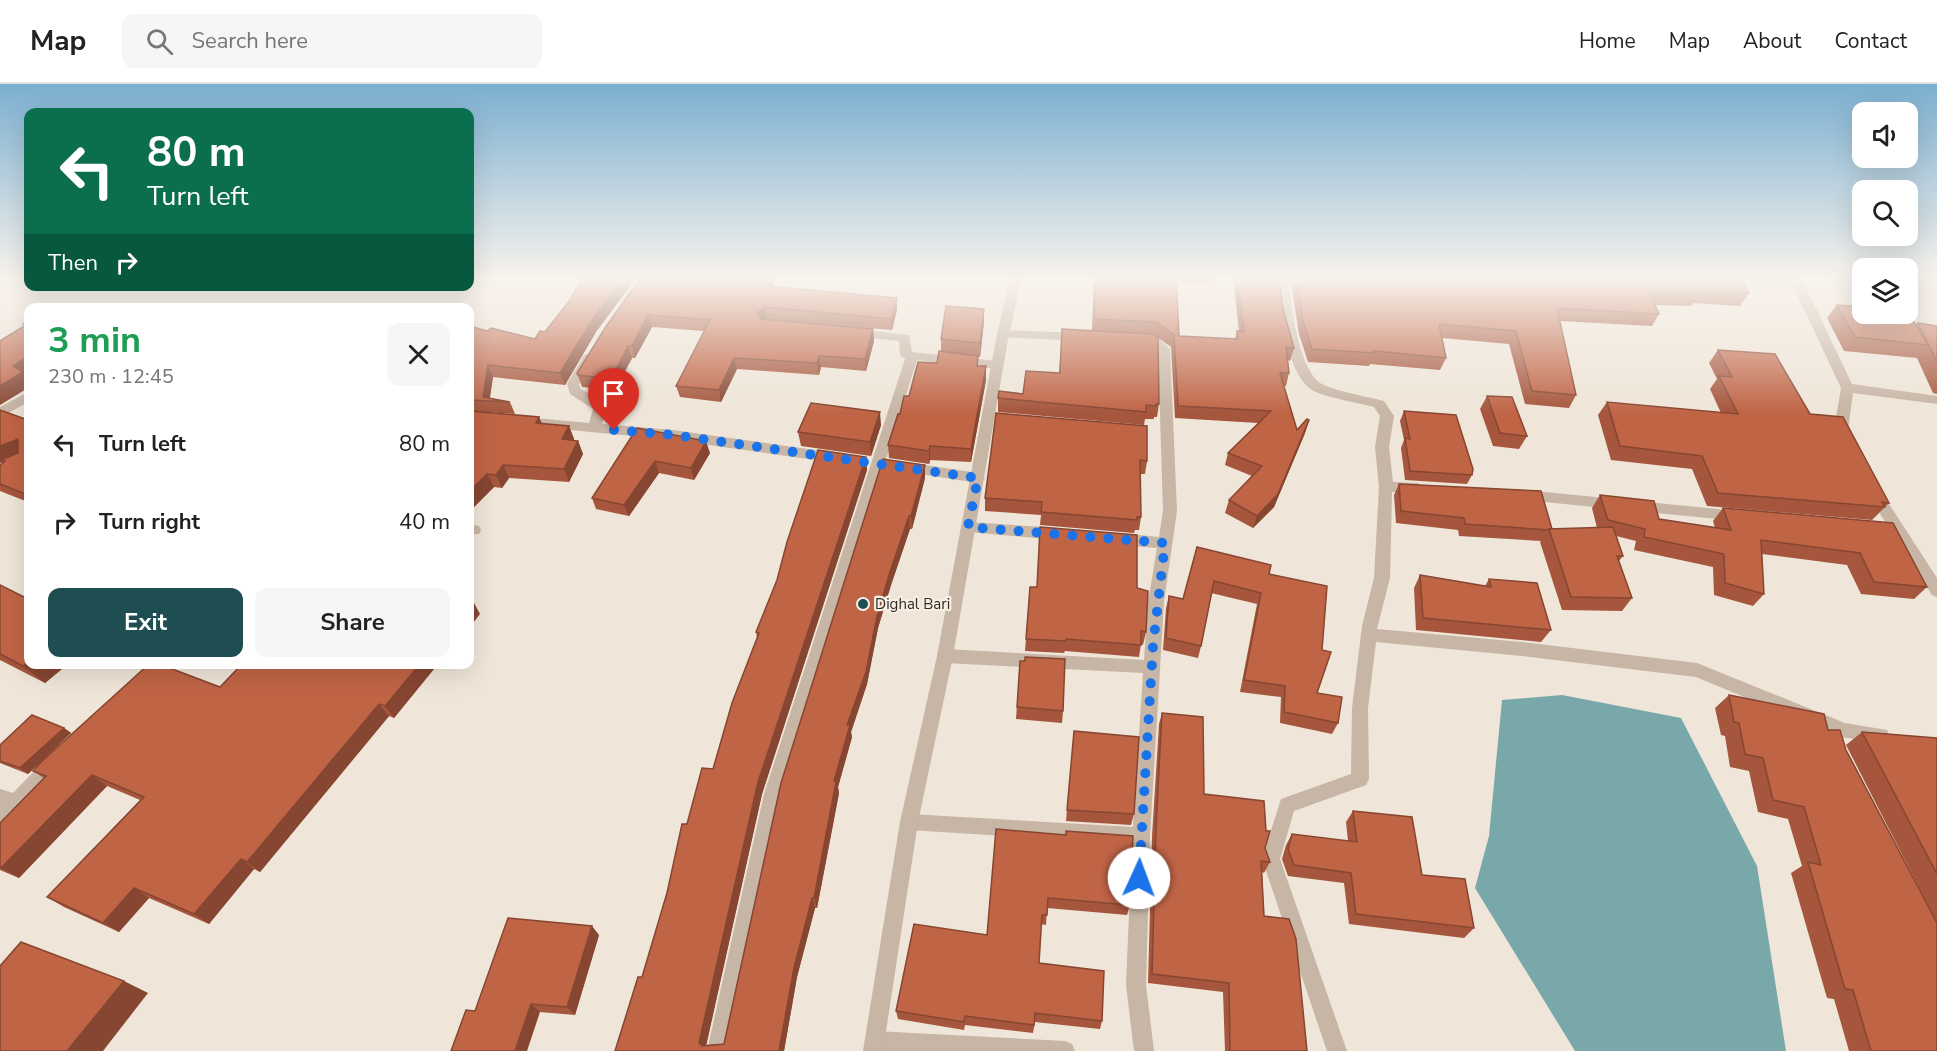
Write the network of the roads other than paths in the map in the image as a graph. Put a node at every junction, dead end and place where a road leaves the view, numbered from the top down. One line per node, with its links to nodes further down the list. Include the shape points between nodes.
1 (1006, 322): 5 (street)
2 (1289, 322): 21 (street, via 1303,373 1317,387 1379,404 1387,416 1382,447)
3 (1817, 322): 11 (street)
4 (836, 332): 9 (street, via 905,339 906,355)
5 (1003, 334): 6 (street); 10 (street)
6 (1096, 338)
7 (1119, 339): 30 (street, via 1154,341 1164,349 1160,433 1170,511)
8 (596, 344): 16 (street, via 573,384 575,391 600,408)
9 (912, 356): 10 (street); 18 (street)
10 (998, 364): 19 (street, via 994,419)
11 (1847, 388): 13 (street); 17 (street, via 1841,430)
12 (24, 398): 14 (street)
13 (1937, 400)
14 (0, 413)
15 (518, 422): 16 (street)
16 (594, 428): 18 (street)
17 (1851, 451)
18 (865, 461): 19 (street); 44 (street, via 773,794)
19 (978, 478): 25 (street)
20 (1868, 482): 27 (street)
21 (1386, 487): 22 (street); 32 (street, via 1382,578)
22 (1438, 490)
23 (1506, 493): 24 (street)
24 (1752, 518)
25 (968, 527): 28 (street); 33 (street)
26 (1875, 527): 27 (street)
27 (1896, 529): 31 (street)
28 (1072, 536)
29 (1107, 538): 30 (street)
30 (1165, 543): 34 (street)
31 (1937, 591)
32 (1369, 635): 35 (street, via 1697,669); 47 (street, via 1360,708 1360,779 1287,805 1271,859)
33 (945, 656): 34 (street); 41 (street)
34 (1151, 667): 42 (street)
35 (1844, 730): 36 (street); 37 (street, via 1831,734)
36 (1896, 737)
37 (1834, 746)
38 (67, 751): 39 (street)
39 (7, 800): 40 (street)
40 (0, 819)
41 (909, 822): 42 (street); 43 (street)
42 (1141, 836): 46 (street, via 1136,985)
43 (874, 1046): 45 (street)
44 (717, 1051)
45 (1065, 1051)
46 (1144, 1051)
47 (1337, 1051)

